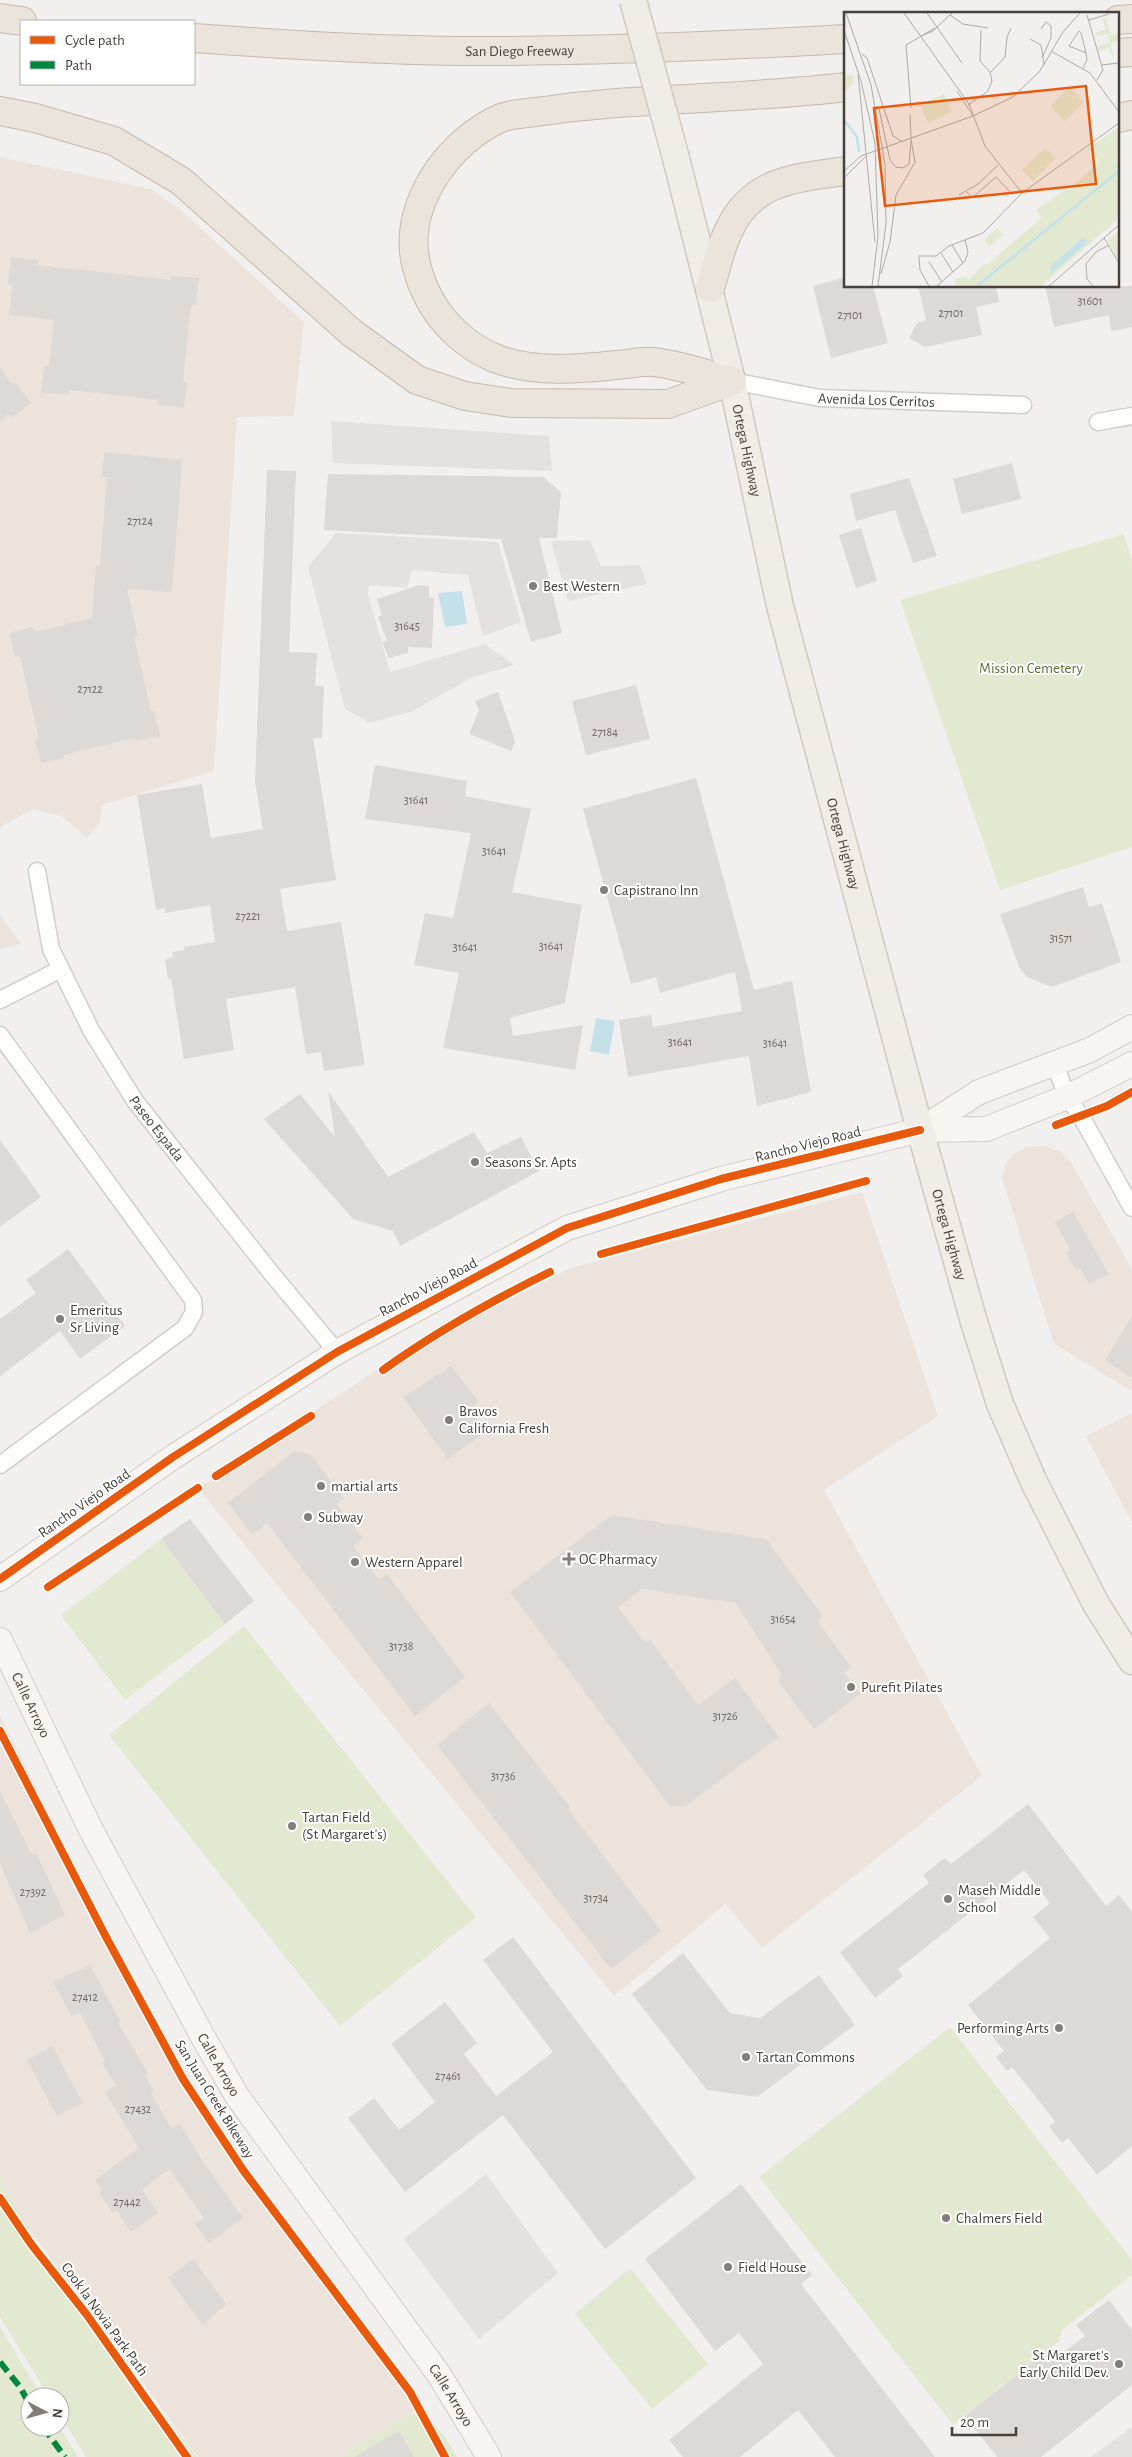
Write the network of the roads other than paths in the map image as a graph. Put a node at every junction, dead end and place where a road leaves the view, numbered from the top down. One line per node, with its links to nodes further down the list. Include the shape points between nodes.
1 (633, 0): 9 (main road, Ortega Highway, bridge)
2 (0, 18): 3 (highway)
3 (20, 21)
4 (195, 38): 5 (highway, San Diego Freeway, via 289,45 479,51)
5 (844, 39)
6 (844, 87): 10 (highway, via 585,105 502,118 468,138 435,175 421,202 415,256 422,287 447,324 474,346 497,359 532,366 575,369 653,362)
7 (0, 111): 10 (highway, via 114,141 181,181 352,333 417,380 465,396 511,403 668,404)
8 (844, 171): 9 (highway, via 789,179 769,186 749,200 729,229)
9 (710, 288): 10 (main road, Ortega Highway)
10 (732, 380): 11 (street, Avenida Los Cerritos, via 789,393 832,398); 22 (main road, Ortega Highway, via 780,606)
11 (1023, 405)
12 (1132, 416): 13 (street)
13 (1098, 422)
14 (37, 871): 15 (street, Paseo Espada, via 51,949)
15 (61, 969): 16 (street); 24 (street, Paseo Espada, via 91,1030 135,1101)
16 (0, 1000)
17 (1132, 1027): 19 (main road, Rancho Viejo Road, via 1090,1050)
18 (0, 1035): 25 (street, via 193,1300 194,1312 184,1328)
19 (1055, 1064): 21 (street); 22 (main road, Rancho Viejo Road, via 979,1092)
20 (1132, 1064): 21 (main road, Rancho Viejo Road)
21 (1067, 1096): 22 (main road, Rancho Viejo Road, via 986,1129); 23 (street)
22 (920, 1130): 24 (main road, Rancho Viejo Road, via 721,1179 567,1228); 28 (main road, Ortega Highway, via 1000,1404 1034,1482 1096,1604)
23 (1132, 1208)
24 (337, 1352): 26 (main road, Rancho Viejo Road, via 173,1457)
25 (0, 1465)
26 (0, 1579)
27 (0, 1640): 29 (main road, Calle Arroyo, via 91,1830 232,2087 440,2376)
28 (1132, 1661)
29 (489, 2457)

